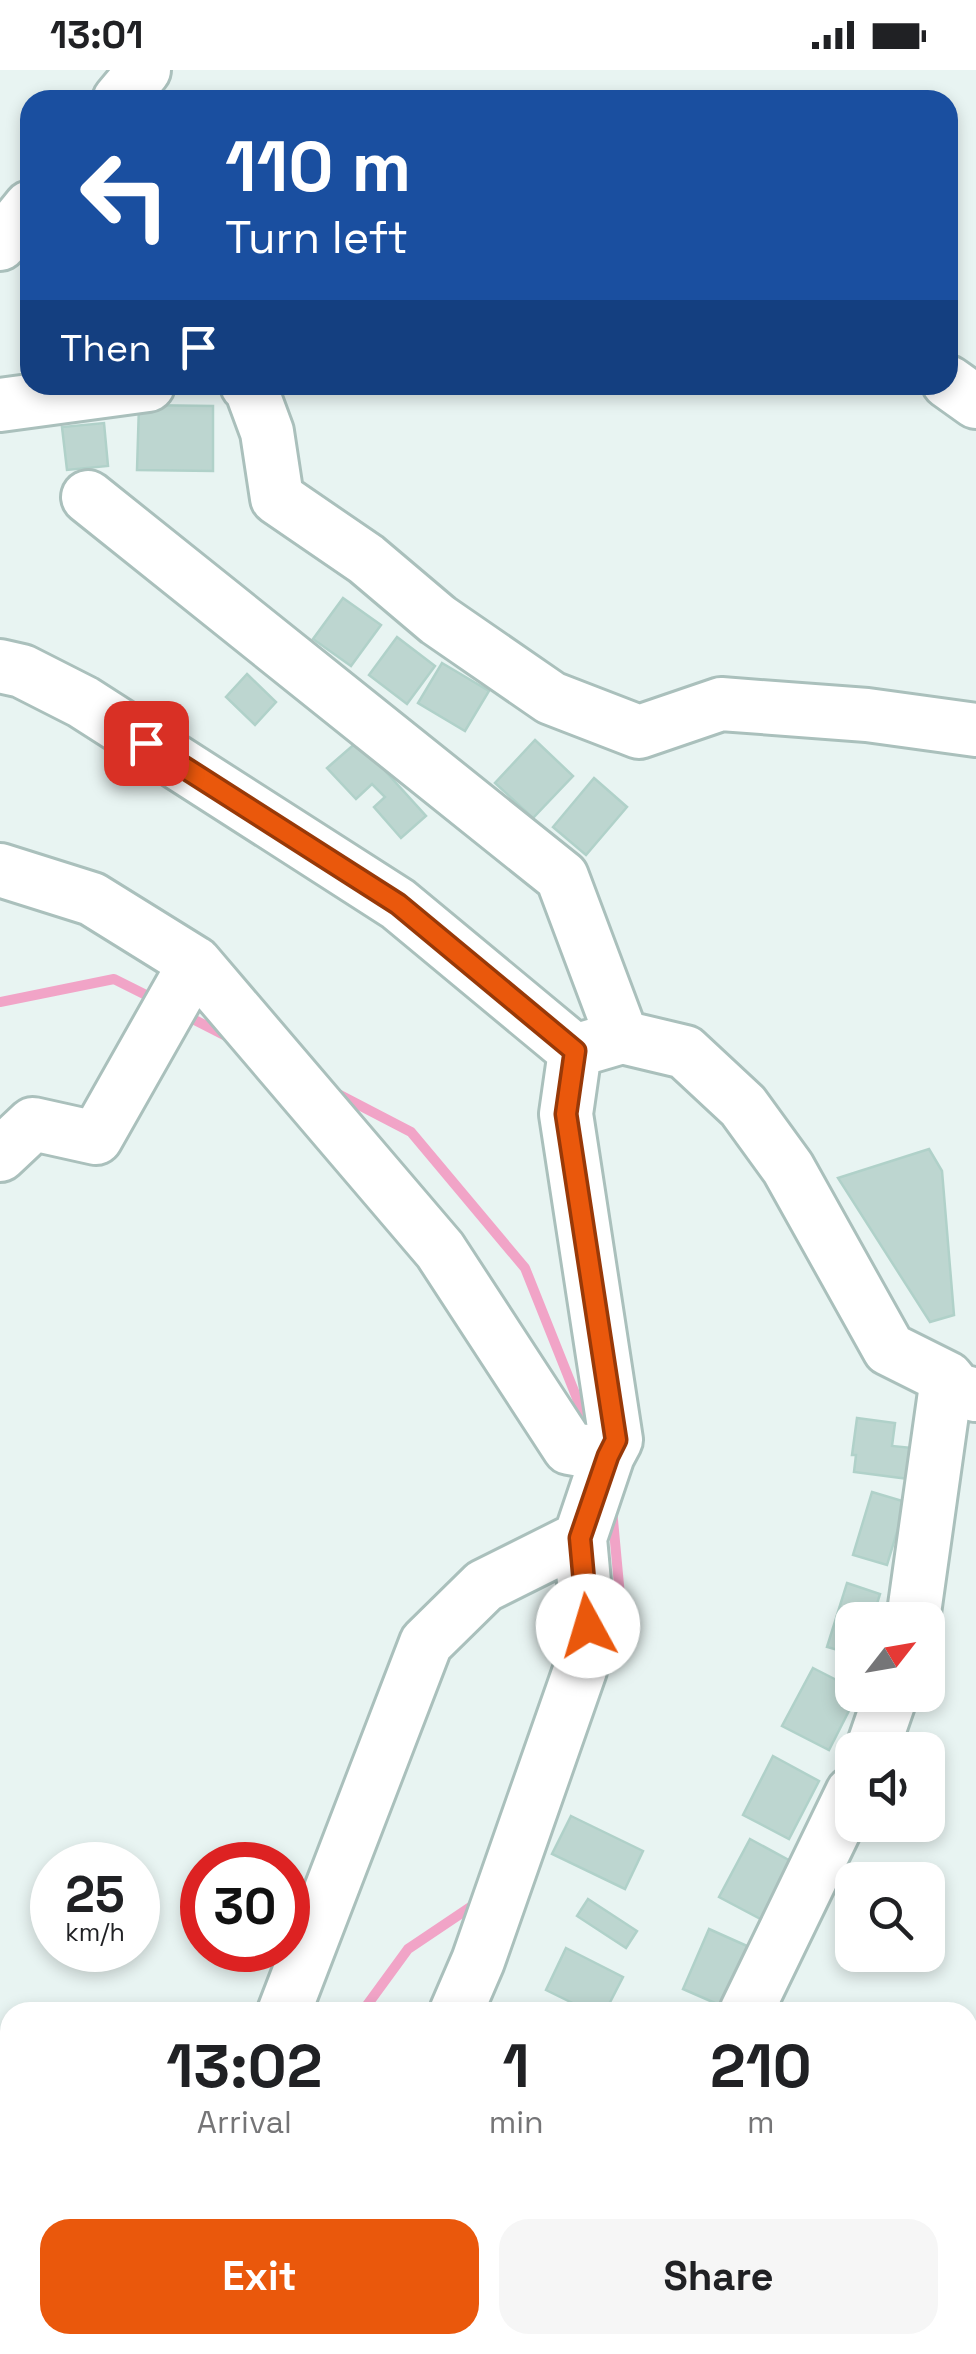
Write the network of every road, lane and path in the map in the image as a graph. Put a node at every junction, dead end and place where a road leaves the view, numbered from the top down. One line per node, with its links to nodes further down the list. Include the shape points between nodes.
1 (144, 70): 2 (street)
2 (127, 90)
3 (20, 220): 4 (street)
4 (0, 244)
5 (74, 395): 7 (street)
6 (253, 395): 10 (street, via 267,432 277,498 551,698 639,732 721,704)
7 (0, 405)
8 (88, 497): 13 (street, via 562,877)
9 (0, 666): 13 (street, via 83,702 398,904)
10 (976, 730)
11 (0, 870): 12 (street, via 92,899)
12 (195, 962): 14 (street, via 96,1138 33,1124); 16 (street, via 440,1250 569,1448)
13 (599, 1044): 15 (street, via 685,1052 743,1106 788,1168 888,1349); 16 (street, via 566,1114 616,1440)
14 (0, 1156)
15 (962, 1386): 18 (street)
16 (608, 1456): 17 (street)
17 (580, 1538): 20 (street, via 484,1586 426,1643); 21 (street, via 588,1626 580,1670)
18 (917, 1602)
19 (835, 1828): 22 (street)
20 (288, 2002)
21 (460, 2002)
22 (751, 2002)

